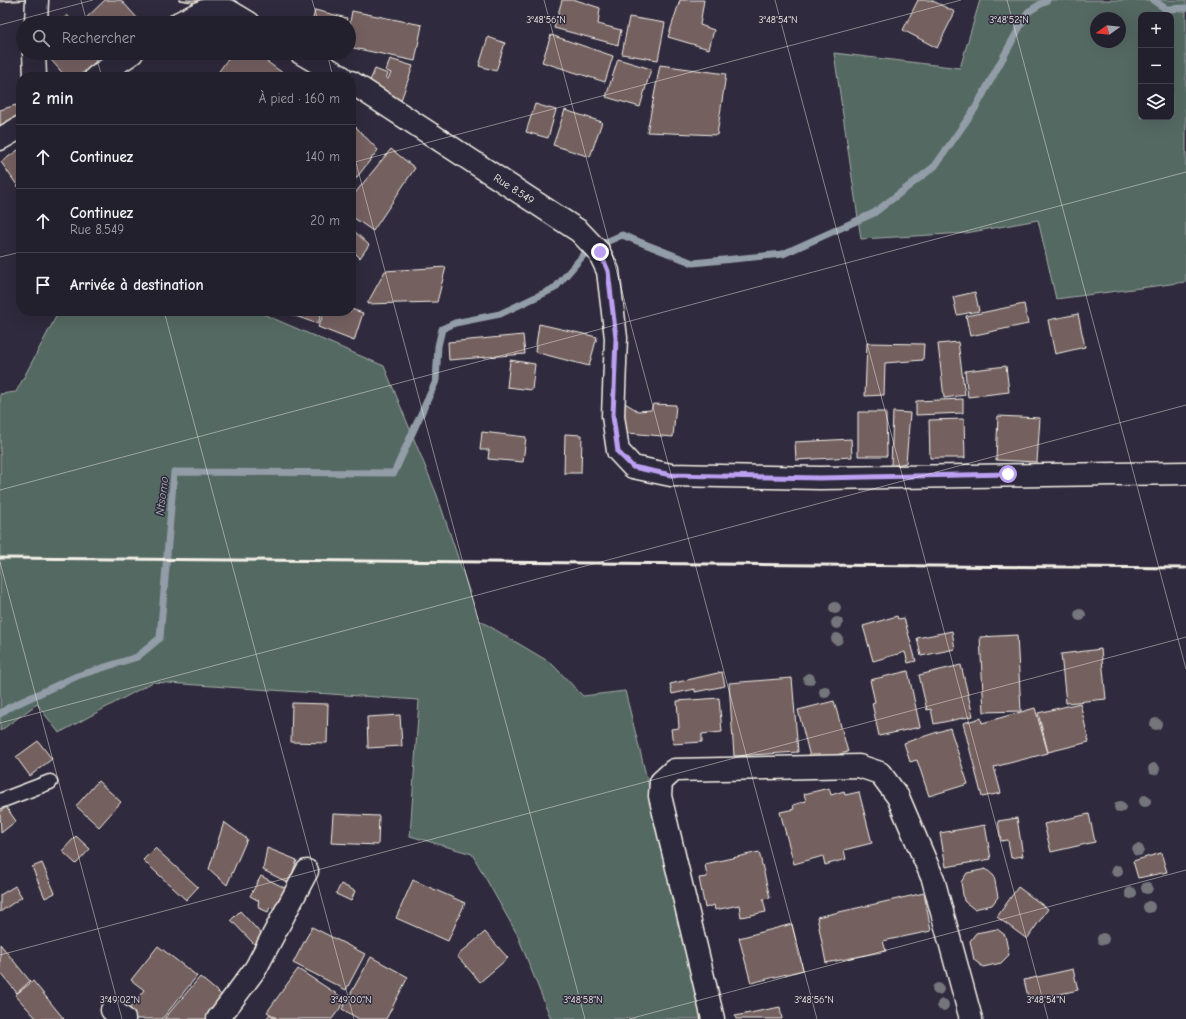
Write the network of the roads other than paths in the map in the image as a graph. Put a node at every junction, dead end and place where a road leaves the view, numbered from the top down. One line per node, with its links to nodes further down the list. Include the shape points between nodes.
1 (37, 0): 2 (street)
2 (36, 16)
3 (193, 16): 4 (street, via 204,11 229,11)
4 (237, 16)
5 (34, 60): 8 (street)
6 (122, 60): 9 (street)
7 (313, 60): 10 (street)
8 (35, 72)
9 (104, 72)
10 (333, 72)
11 (356, 85): 14 (street, Rue 8.549, via 579,231 600,252 608,271 616,338 613,416 618,452 633,467 671,475 820,478)
12 (16, 130): 13 (street)
13 (0, 139)
14 (1186, 473)
15 (50, 782): 16 (lane)
16 (0, 801)
17 (306, 871): 18 (street, via 256,968)
18 (218, 1019)
19 (713, 1019): 20 (street, via 660,796 661,782 674,770 859,766 880,773 898,797 932,879)
20 (971, 1019)

